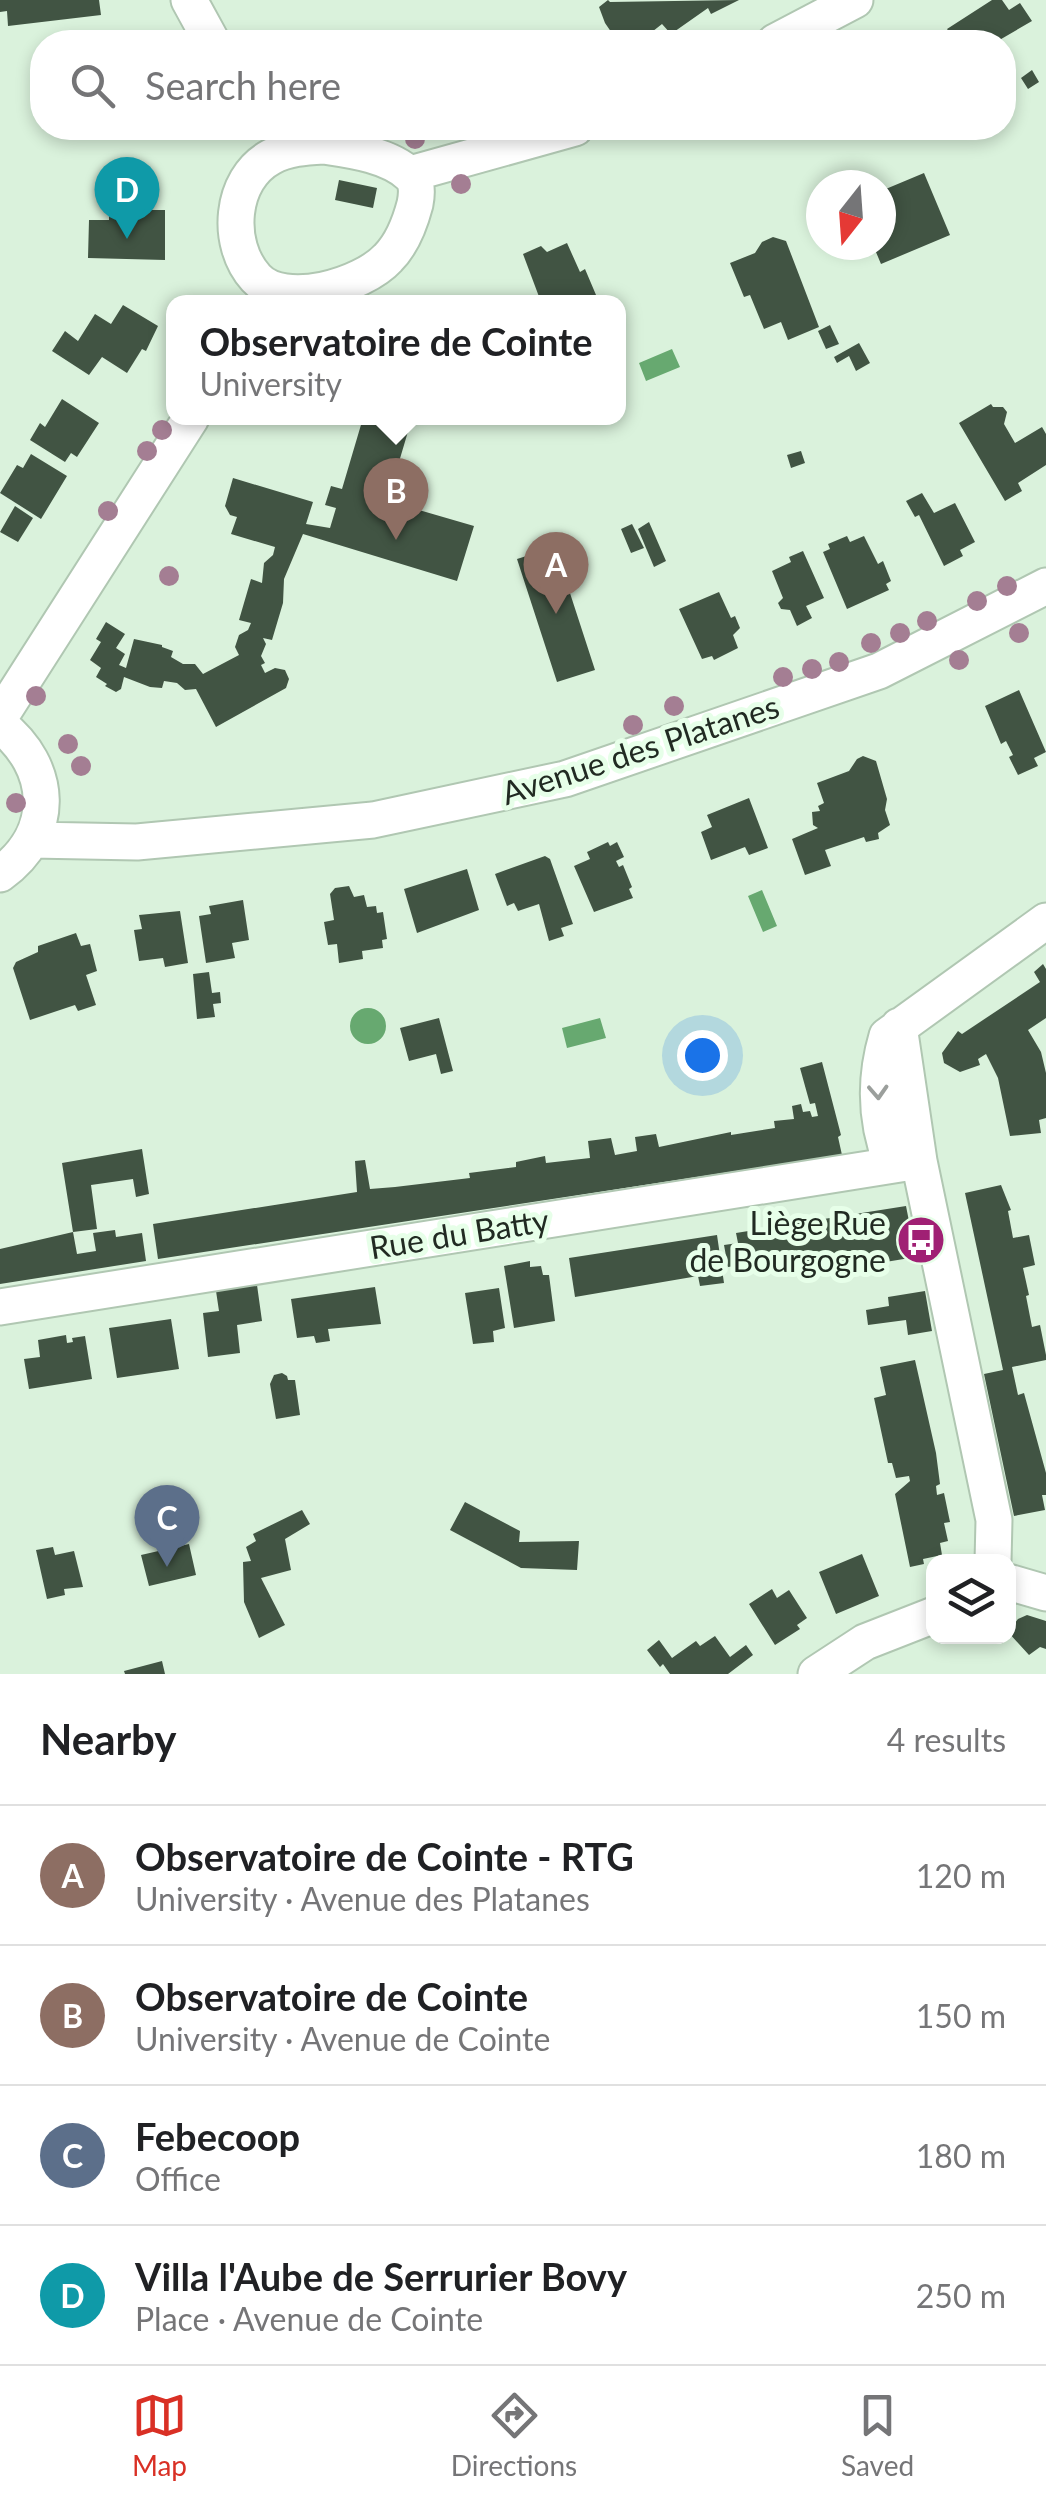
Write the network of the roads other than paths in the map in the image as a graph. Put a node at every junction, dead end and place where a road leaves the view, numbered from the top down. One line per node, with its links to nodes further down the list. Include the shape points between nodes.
1 (189, 0): 3 (street)
2 (855, 0): 4 (street)
3 (205, 30)
4 (798, 30)
5 (279, 140): 9 (street, via 250,175 236,220 241,253)
6 (286, 140): 8 (street, via 378,158)
7 (532, 140): 8 (street)
8 (410, 174): 10 (street, via 416,184 411,219 386,261 344,283)
9 (271, 295)
10 (290, 295)
11 (187, 425): 13 (street)
12 (1046, 586): 15 (street, Avenue des Platanes, via 880,671 565,779 374,820 138,842)
13 (0, 717)
14 (0, 725): 15 (street, via 34,762 41,815)
15 (32, 840): 16 (street)
16 (0, 874)
17 (1046, 921): 18 (street, via 886,1036 876,1086 882,1140)
18 (905, 1163): 19 (street, Rue du Batty); 20 (street, via 994,1520)
19 (0, 1307)
20 (993, 1554)
21 (1016, 1584): 22 (street)
22 (1046, 1592)
23 (926, 1618): 24 (street, via 865,1642)
24 (816, 1674)

